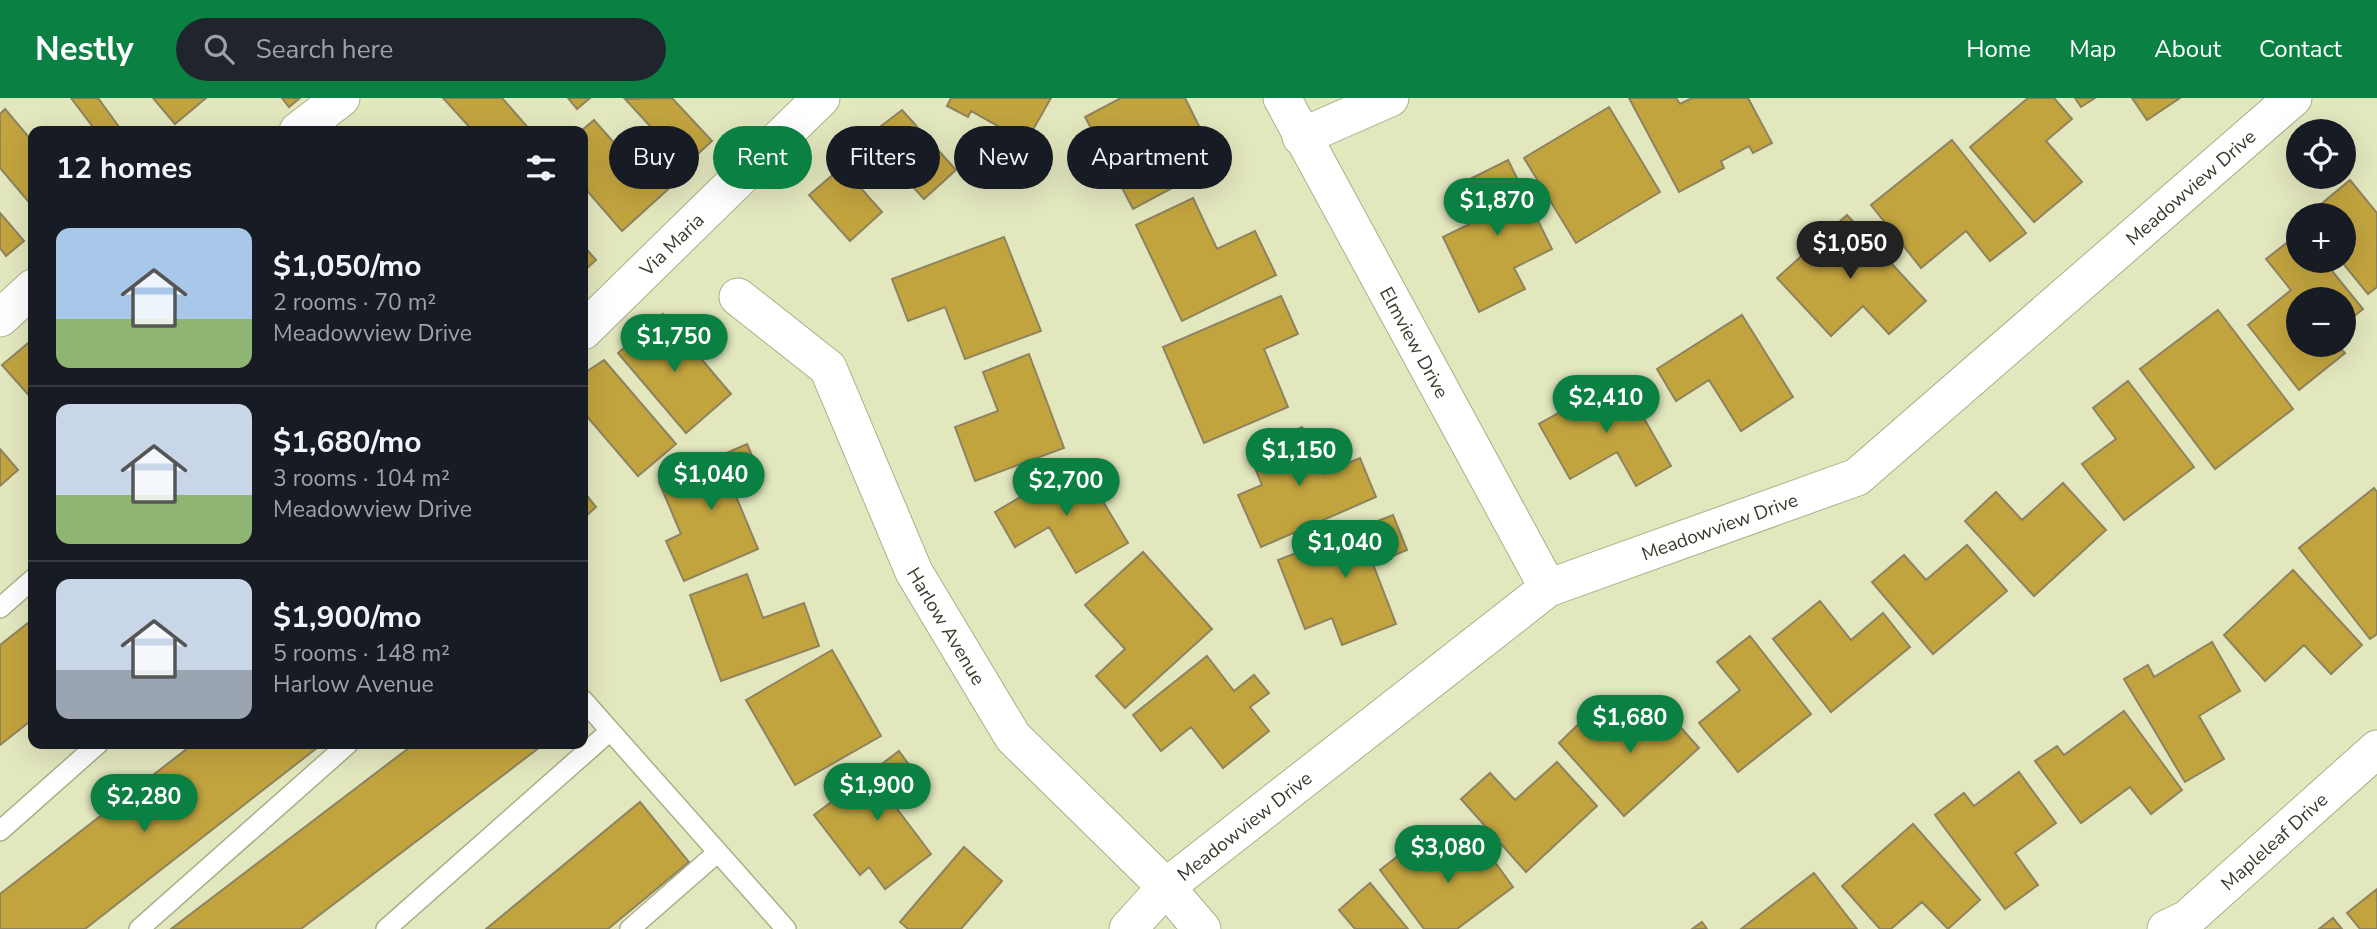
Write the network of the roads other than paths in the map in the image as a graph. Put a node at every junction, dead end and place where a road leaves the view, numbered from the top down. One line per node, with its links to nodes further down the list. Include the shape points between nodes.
1 (341, 98): 6 (street)
2 (821, 98): 11 (street, Via Maria)
3 (1282, 98): 7 (street, Elmview Drive)
4 (1390, 98): 7 (street)
5 (2292, 98): 13 (street, Meadowview Drive, via 1857,477)
6 (305, 126)
7 (1301, 136): 13 (street, Elmview Drive)
8 (28, 293): 10 (street)
9 (738, 297): 22 (street, Harlow Avenue, via 828,368 914,572 1013,737)
10 (0, 318)
11 (588, 326)
12 (28, 583): 14 (lane)
13 (1548, 588): 22 (street, Meadowview Drive)
14 (0, 608)
15 (588, 706): 16 (lane)
16 (610, 731): 21 (lane); 24 (lane)
17 (93, 749): 20 (lane)
18 (342, 749): 23 (lane)
19 (2377, 749): 29 (street, Mapleleaf Drive, via 2187,919)
20 (0, 831)
21 (718, 852): 25 (lane); 26 (lane)
22 (1167, 887): 27 (street, Meadowview Drive); 28 (street, Harlow Avenue)
23 (139, 929)
24 (386, 929)
25 (630, 929)
26 (786, 929)
27 (1128, 929)
28 (1202, 929)
29 (2166, 929)

